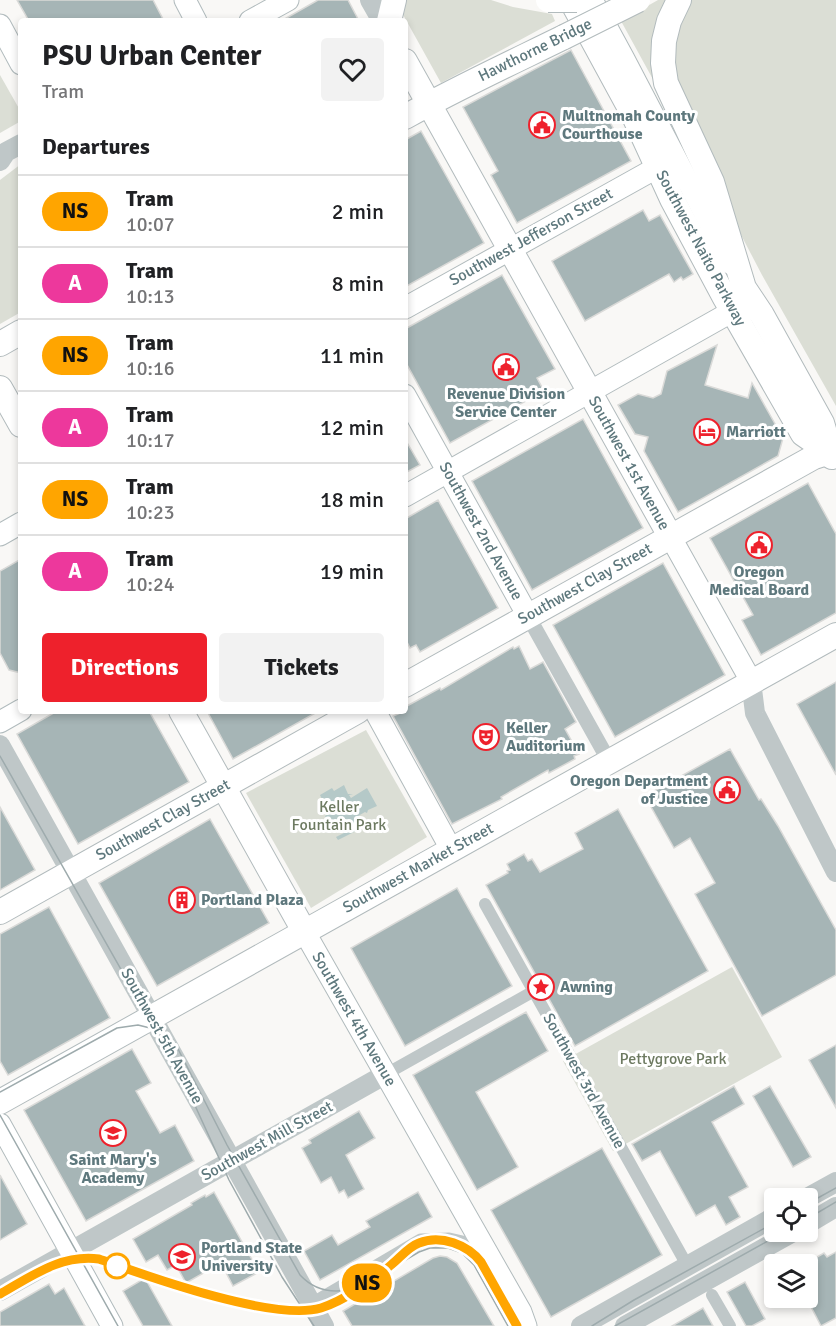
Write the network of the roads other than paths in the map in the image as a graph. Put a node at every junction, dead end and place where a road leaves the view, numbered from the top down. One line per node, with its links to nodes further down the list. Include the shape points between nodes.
1 (185, 0): 12 (main road)
2 (288, 0): 13 (main road)
3 (370, 0): 14 (street)
4 (394, 0): 15 (main road)
5 (546, 0): 7 (main road, Hawthorne Bridge, bridge)
6 (571, 0): 24 (main road, Southwest Naito Parkway)
7 (577, 0)
8 (592, 0): 25 (main road, Southwest Naito Parkway)
9 (616, 0): 17 (main road, Hawthorne Bridge)
10 (638, 0): 17 (main road, Hawthorne Bridge, bridge)
11 (680, 0): 27 (main road, via 665,33 664,73 712,182)
12 (194, 18)
13 (255, 18)
14 (380, 18)
15 (390, 18)
16 (0, 25): 18 (main road)
17 (562, 34): 20 (main road, Hawthorne Bridge, via 479,71 465,84)
18 (18, 58)
19 (408, 66): 20 (main road, Southwest 1st Avenue)
20 (429, 104): 21 (main road, Hawthorne Bridge); 26 (main road, Southwest 1st Avenue)
21 (408, 115)
22 (18, 146): 23 (street)
23 (0, 161)
24 (658, 166): 25 (main road); 26 (main road, Southwest Jefferson Street); 27 (main road, Southwest Naito Parkway, via 672,199)
25 (688, 184): 27 (main road, Southwest Naito Parkway)
26 (510, 249): 28 (main road, Southwest Jefferson Street); 32 (main road, Southwest 1st Avenue)
27 (743, 300): 32 (main road); 35 (main road, Southwest Naito Parkway, via 803,434)
28 (408, 306)
29 (18, 334): 30 (main road)
30 (0, 344)
31 (0, 388): 34 (main road)
32 (589, 392): 36 (main road); 40 (main road, Southwest 1st Avenue)
33 (408, 400): 36 (main road, Southwest 2nd Avenue)
34 (18, 420)
35 (834, 455): 40 (main road, Southwest Clay Street, via 814,457)
36 (447, 471): 37 (main road); 41 (main road, Southwest 2nd Avenue)
37 (408, 494)
38 (18, 526): 39 (main road)
39 (0, 535)
40 (670, 536): 41 (main road, Southwest Clay Street); 43 (main road, Southwest 1st Avenue)
41 (528, 616): 44 (main road, Southwest Clay Street); 51 (street, Southwest 2nd Avenue)
42 (836, 635): 43 (main road, Southwest Market Street)
43 (751, 681): 51 (main road, Southwest Market Street); 55 (street, Southwest 1st Avenue, via 754,713)
44 (408, 683)
45 (18, 712): 49 (main road)
46 (183, 714): 52 (main road, Southwest 4th Avenue)
47 (353, 714): 52 (main road, Southwest Clay Street)
48 (377, 714): 53 (main road)
49 (0, 722)
50 (0, 746): 54 (street, Southwest 5th Avenue)
51 (609, 761): 53 (main road, Southwest Market Street)
52 (223, 787): 54 (main road, Southwest Clay Street); 58 (main road, Southwest 4th Avenue)
53 (451, 849): 58 (main road, Southwest Market Street)
54 (71, 872): 57 (main road, Southwest Clay Street); 60 (street, Southwest 5th Avenue)
55 (836, 872)
56 (485, 904): 59 (street, Southwest 3rd Avenue)
57 (0, 912)
58 (304, 932): 60 (main road, Southwest Market Street); 61 (main road, Southwest 4th Avenue)
59 (534, 991): 61 (street, Southwest Mill Street); 73 (street, Southwest 3rd Avenue)
60 (152, 1017): 62 (main road, Southwest Market Street); 64 (street, Southwest 5th Avenue)
61 (386, 1074): 64 (street, Southwest Mill Street); 71 (main road, Southwest 4th Avenue)
62 (0, 1102)
63 (0, 1124): 72 (main road)
64 (232, 1161): 72 (street, Southwest Mill Street); 76 (street, Southwest 5th Avenue)
65 (836, 1182): 66 (street)
66 (818, 1192)
67 (836, 1208): 68 (street)
68 (818, 1218)
69 (764, 1223): 80 (street)
70 (775, 1242): 81 (street)
71 (484, 1248): 76 (street, via 449,1240 421,1241); 79 (main road, Southwest 4th Avenue)
72 (71, 1251): 74 (street, Southwest Mill Street); 77 (main road)
73 (683, 1258)
74 (0, 1291)
75 (712, 1295): 82 (street)
76 (312, 1305): 78 (street, Southwest 5th Avenue)
77 (112, 1326)
78 (324, 1326)
79 (526, 1326)
80 (581, 1326)
81 (625, 1326)
82 (730, 1326)

